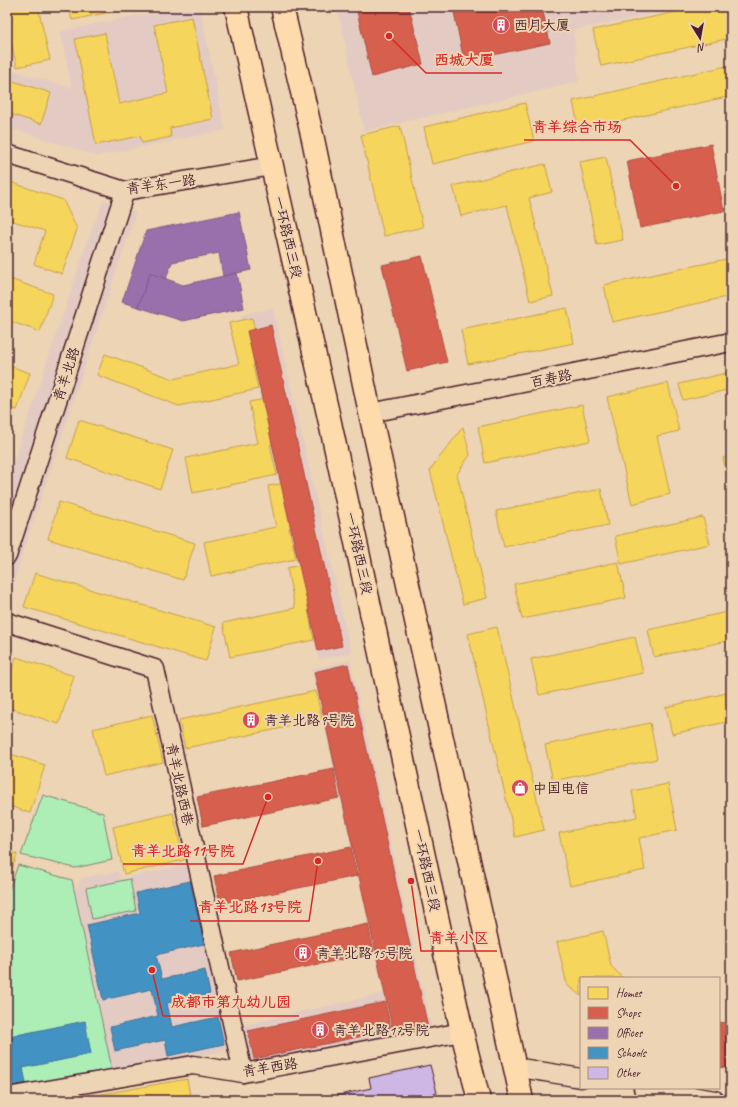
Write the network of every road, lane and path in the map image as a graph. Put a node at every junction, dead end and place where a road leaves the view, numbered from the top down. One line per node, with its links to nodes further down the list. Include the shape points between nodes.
1 (236, 7): 4 (main road, 一环路西三段)
2 (282, 7): 7 (main road, via 313,139)
3 (7, 154): 5 (street, 青羊东一路)
4 (272, 166): 5 (street, 青羊东一路); 10 (main road, 一环路西三段)
5 (125, 191): 8 (street, 青羊北路)
6 (731, 342): 7 (street, 百寿路)
7 (370, 413): 11 (main road)
8 (7, 556)
9 (7, 622): 12 (street, 青羊北路西巷, via 155,670)
10 (462, 1032): 12 (street, 青羊西路); 16 (main road, 一环路西三段)
11 (515, 1067): 13 (street); 17 (main road)
12 (243, 1073): 15 (street, 青羊西路, via 193,1065)
13 (580, 1078)
14 (649, 1089): 18 (street)
15 (7, 1097)
16 (480, 1100)
17 (522, 1100)
18 (715, 1100)

